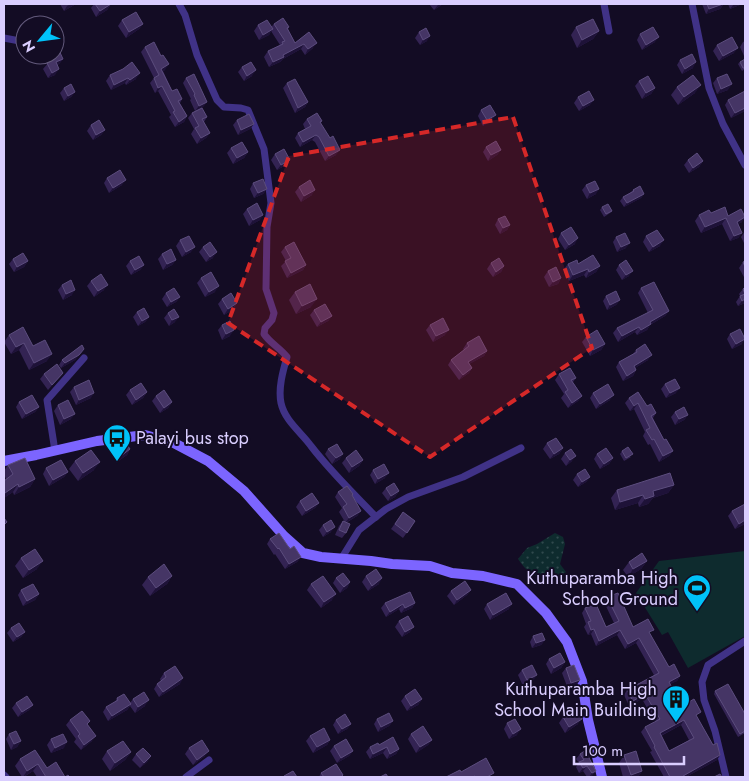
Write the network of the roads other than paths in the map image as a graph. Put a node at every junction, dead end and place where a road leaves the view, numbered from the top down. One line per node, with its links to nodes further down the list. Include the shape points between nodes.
1 (179, 4): 10 (street, via 217,100 224,108 248,110 264,149 271,203 267,227 266,289 274,313 264,334 287,357 280,389 284,411 320,458)
2 (604, 4): 4 (street)
3 (692, 4): 5 (street, via 709,88 723,124)
4 (609, 32)
5 (745, 165)
6 (84, 358): 8 (street, via 47,400)
7 (521, 448): 10 (street, via 462,477 408,497)
8 (55, 451): 9 (main road); 11 (main road, via 96,441 146,435 174,444 208,461 244,491 303,553)
9 (4, 460)
10 (376, 517): 11 (street, via 359,530)
11 (340, 559): 15 (main road, via 430,566 517,584 546,613 567,642 582,681)
12 (745, 641): 16 (street, via 708,666 702,682)
13 (209, 760): 14 (street)
14 (186, 777)
15 (602, 777)
16 (726, 777)

